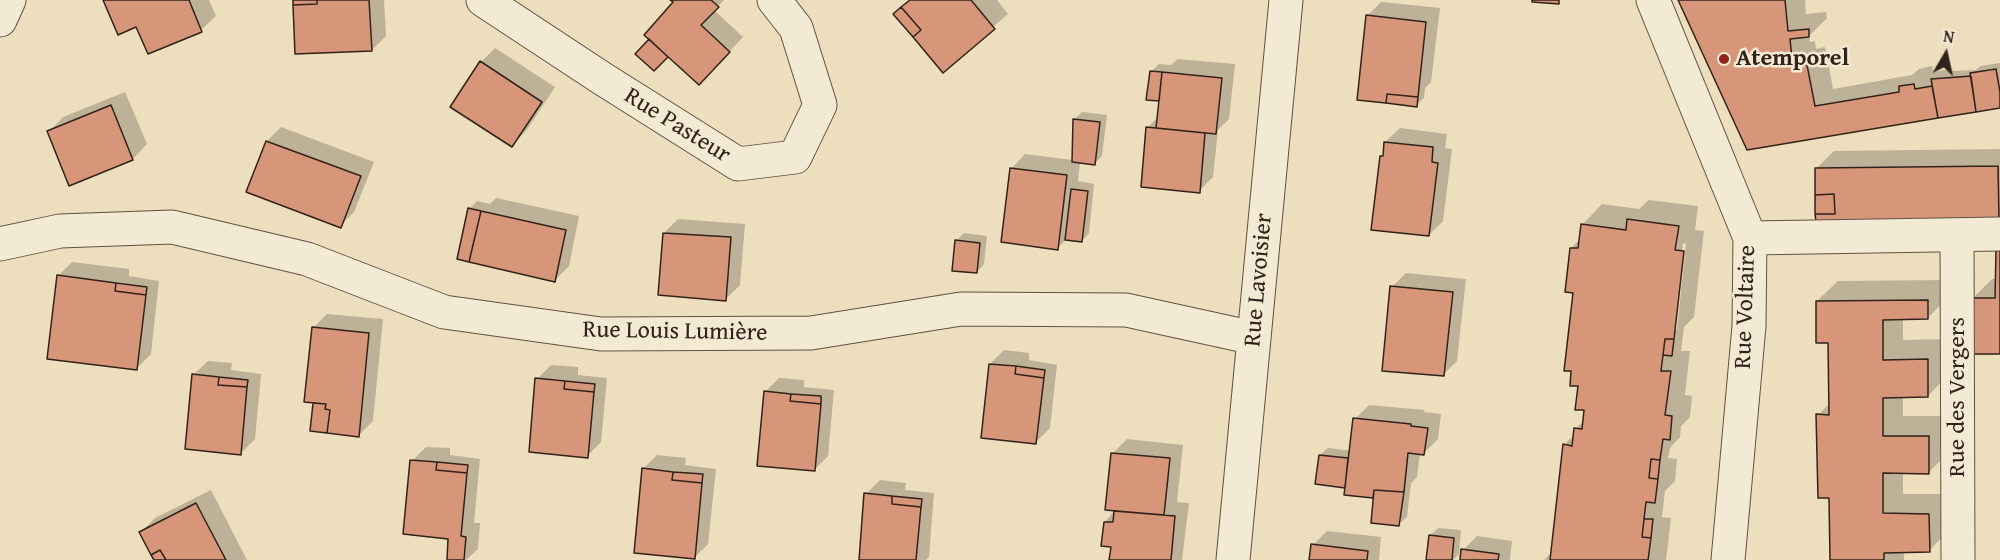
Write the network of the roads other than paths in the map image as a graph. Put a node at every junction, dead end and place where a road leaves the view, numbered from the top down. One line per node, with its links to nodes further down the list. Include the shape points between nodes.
1 (9, 0): 6 (street)
2 (483, 0): 3 (street, Rue Pasteur, via 738,164 795,157 820,105 796,28)
3 (774, 0)
4 (1286, 0): 11 (street, Rue Lavoisier)
5 (1653, 0): 9 (street, Rue Voltaire)
6 (0, 20)
7 (2000, 234): 8 (street)
8 (1957, 235): 9 (street); 14 (street, Rue des Vergers)
9 (1750, 238): 13 (street, Rue Voltaire, via 1749,326)
10 (0, 244): 11 (street, Rue Louis Lumière, via 60,231 172,227 308,259 444,312 601,334 811,333 961,309 1126,310)
11 (1254, 338): 12 (street, Rue Lavoisier)
12 (1233, 560)
13 (1728, 560)
14 (1958, 560)

